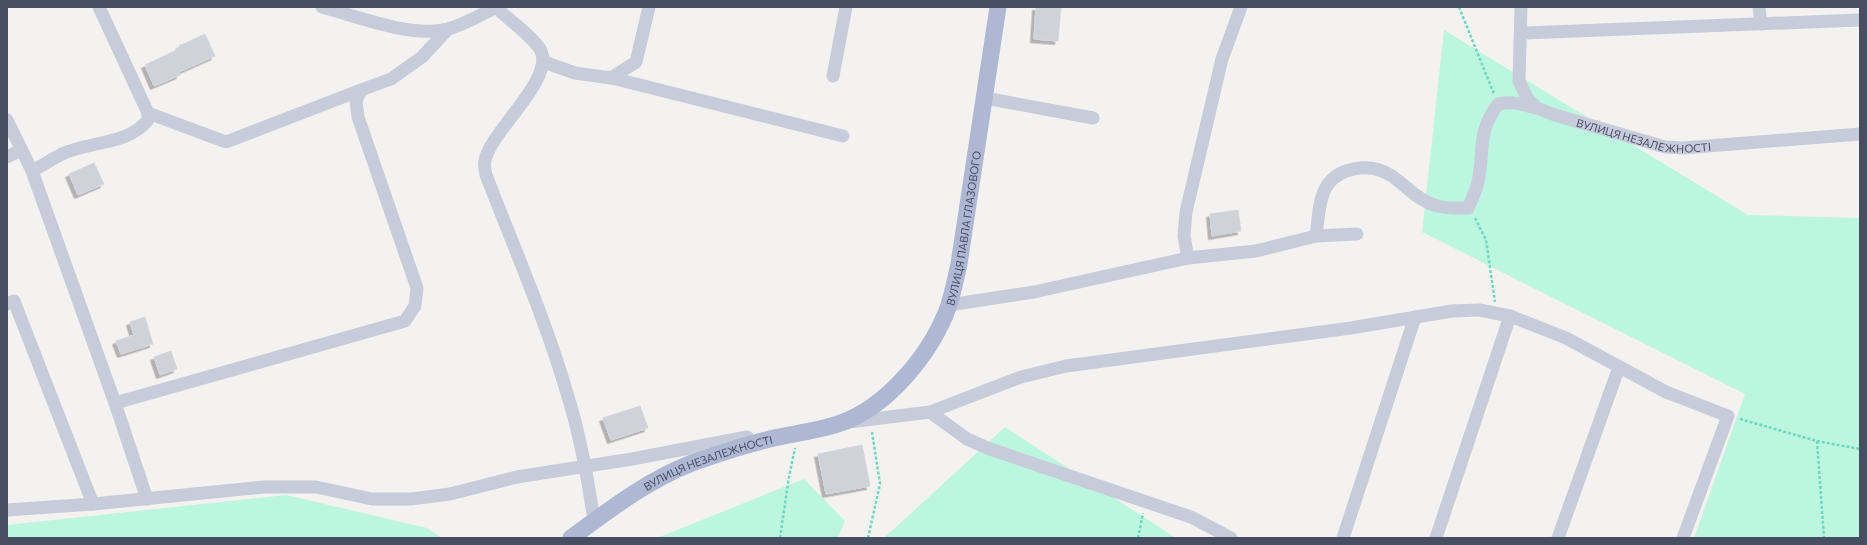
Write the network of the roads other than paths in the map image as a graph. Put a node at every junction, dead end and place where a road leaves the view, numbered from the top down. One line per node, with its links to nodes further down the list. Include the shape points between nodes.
1 (99, 7): 20 (street)
2 (322, 7): 12 (street, via 398,28 425,31)
3 (497, 7): 12 (street); 14 (street, via 539,46)
4 (649, 7): 16 (street, via 636,62)
5 (846, 7): 15 (street)
6 (998, 7): 18 (main road, ВУЛИЦЯ ПАВЛА ГЛАЗОВОГО)
7 (1241, 7): 30 (street, via 1222,59 1186,212 1184,236)
8 (1521, 7): 13 (street)
9 (1759, 7): 11 (street)
10 (1860, 20): 11 (street)
11 (1761, 24): 13 (street)
12 (448, 29): 17 (street, via 422,57 391,79)
13 (1521, 33): 19 (street, via 1519,81 1527,98)
14 (544, 62): 16 (street, via 576,73); 40 (street, via 531,88 490,148 485,160 486,176 540,311 569,399)
15 (833, 76)
16 (608, 78): 24 (street)
17 (361, 90): 20 (street, via 226,142); 36 (street, via 356,101 358,117 417,288 415,306 405,321)
18 (985, 98): 21 (street); 32 (main road, ВУЛИЦЯ ПАВЛА ГЛАЗОВОГО, via 959,264)
19 (1537, 108): 23 (street, ВУЛИЦЯ НЕЗАЛЕЖНОСТІ, via 1665,147 1683,148); 29 (street, ВУЛИЦЯ НЕЗАЛЕЖНОСТІ, via 1518,102 1498,104 1485,124 1476,191 1468,208 1434,205 1382,171 1358,168 1343,171 1331,179 1321,200)
20 (148, 113): 27 (street, via 148,120 141,128 117,139 63,154)
21 (1093, 118)
22 (7, 120): 25 (street)
23 (1860, 134)
24 (843, 136)
25 (21, 150): 26 (street); 27 (street)
26 (7, 157)
27 (32, 171): 36 (street)
28 (1356, 234): 29 (street)
29 (1316, 236): 30 (street, via 1256,251)
30 (1188, 258): 32 (street, via 1034,292)
31 (7, 304): 42 (street, via 14,301)
32 (948, 305): 38 (main road, ВУЛИЦЯ ПАВЛА ГЛАЗОВОГО, via 933,336 910,371)
33 (1504, 315): 34 (street, via 1479,310); 35 (street, via 1566,338); 48 (street)
34 (1415, 317): 37 (street, via 1066,366 1021,378); 47 (street)
35 (1618, 367): 49 (street); 50 (street, via 1666,392 1728,416)
36 (115, 403): 41 (street)
37 (930, 412): 38 (street); 46 (street, via 967,439 990,449 1145,500 1191,517)
38 (864, 417): 44 (main road, ВУЛИЦЯ НЕЗАЛЕЖНОСТІ, via 749,444 681,468 644,488)
39 (747, 437): 40 (street)
40 (586, 467): 41 (street, via 517,477 450,494 411,499 372,499 341,491 293,486); 44 (street)
41 (147, 499): 42 (street)
42 (93, 504): 43 (street)
43 (7, 510)
44 (594, 521): 45 (main road, ВУЛИЦЯ НЕЗАЛЕЖНОСТІ)
45 (571, 538)
46 (1231, 538)
47 (1343, 538)
48 (1436, 538)
49 (1558, 538)
50 (1683, 538)

